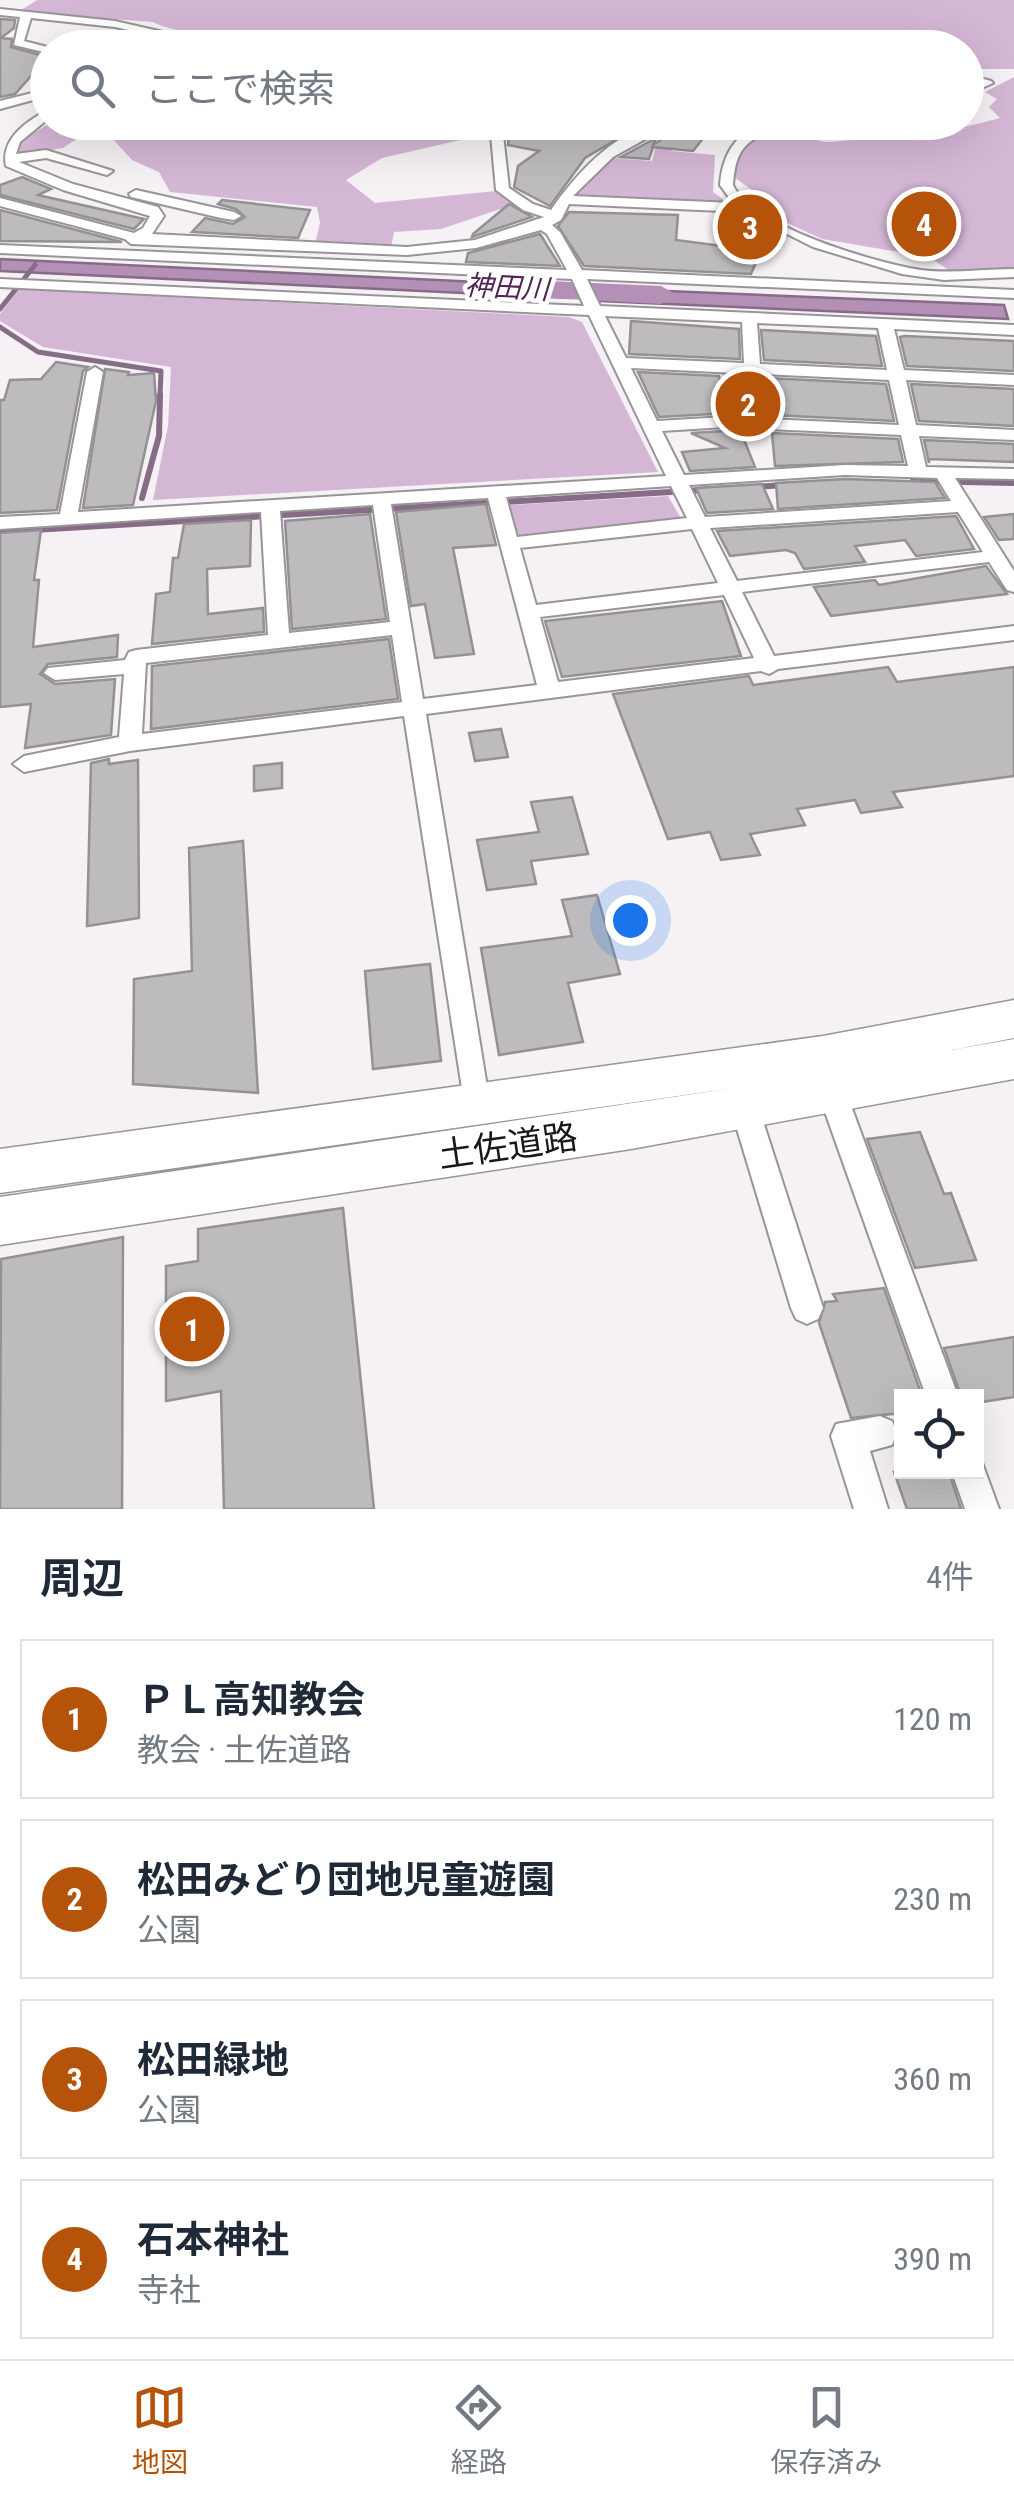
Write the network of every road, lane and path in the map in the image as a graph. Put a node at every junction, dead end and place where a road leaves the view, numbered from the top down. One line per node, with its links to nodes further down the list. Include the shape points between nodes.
1 (0, 12): 2 (street)
2 (26, 16): 3 (street); 4 (street, via 18,43)
3 (142, 30)
4 (30, 46)
5 (30, 97): 6 (street)
6 (0, 105)
7 (30, 127): 11 (street, via 13,140)
8 (501, 140): 18 (street, via 503,190)
9 (629, 140): 14 (street, via 573,186)
10 (738, 140): 16 (street, via 726,185)
11 (10, 159): 12 (street, via 46,154); 13 (street, via 20,170)
12 (107, 171)
13 (60, 184): 17 (street, via 80,181); 19 (street, via 153,210 157,216)
14 (568, 200): 16 (street); 18 (street)
15 (0, 202): 19 (street)
16 (748, 208): 22 (street, via 820,245 902,270)
17 (234, 216)
18 (549, 221): 19 (street, via 476,244 425,250); 23 (street)
19 (139, 238): 21 (street)
20 (0, 249): 21 (street)
21 (55, 253): 23 (street)
22 (1009, 273): 25 (street)
23 (578, 278): 25 (street); 26 (street)
24 (0, 283): 26 (street)
25 (1014, 296)
26 (593, 310): 27 (street); 30 (street)
27 (749, 318): 28 (street); 31 (street)
28 (886, 324): 29 (street); 33 (street)
29 (1014, 330)
30 (620, 363): 31 (street); 35 (street)
31 (752, 368): 33 (street)
32 (95, 372): 46 (street)
33 (897, 374): 34 (street); 36 (street)
34 (1014, 380)
35 (650, 428): 36 (street, via 725,422); 41 (street)
36 (909, 430): 37 (street); 38 (street)
37 (1014, 435)
38 (918, 470): 40 (street); 41 (street)
39 (1014, 474): 40 (street)
40 (947, 479): 44 (street)
41 (677, 487): 42 (street); 48 (street)
42 (497, 498): 43 (street); 49 (street)
43 (382, 505): 45 (street); 54 (street)
44 (964, 506): 48 (street); 50 (street)
45 (271, 513): 46 (street); 56 (street)
46 (68, 518): 47 (street)
47 (0, 522)
48 (696, 523): 49 (street); 52 (street)
49 (510, 543): 53 (street)
50 (994, 556): 51 (street); 52 (street)
51 (1014, 586)
52 (728, 588): 53 (street); 58 (street)
53 (528, 612): 60 (street)
54 (401, 628): 56 (street); 61 (street)
55 (1014, 634): 58 (street)
56 (279, 640): 57 (street, via 136,657)
57 (135, 666): 59 (street); 62 (street)
58 (769, 667): 60 (street)
59 (55, 674)
60 (550, 692): 61 (street)
61 (413, 712): 62 (street); 67 (street)
62 (130, 744): 63 (street)
63 (24, 764)
64 (1014, 1019): 67 (highway, 土佐道路, via 823,1056)
65 (1014, 1058): 66 (highway, 土佐道路)
66 (833, 1094): 68 (highway, 土佐道路); 72 (street)
67 (476, 1105): 69 (highway, 土佐道路)
68 (745, 1109): 70 (highway, 土佐道路); 71 (street)
69 (0, 1171)
70 (0, 1221)
71 (807, 1308)
72 (939, 1389)
73 (880, 1433): 75 (street, via 848,1436)
74 (971, 1479): 76 (street)
75 (871, 1509)
76 (982, 1509)

